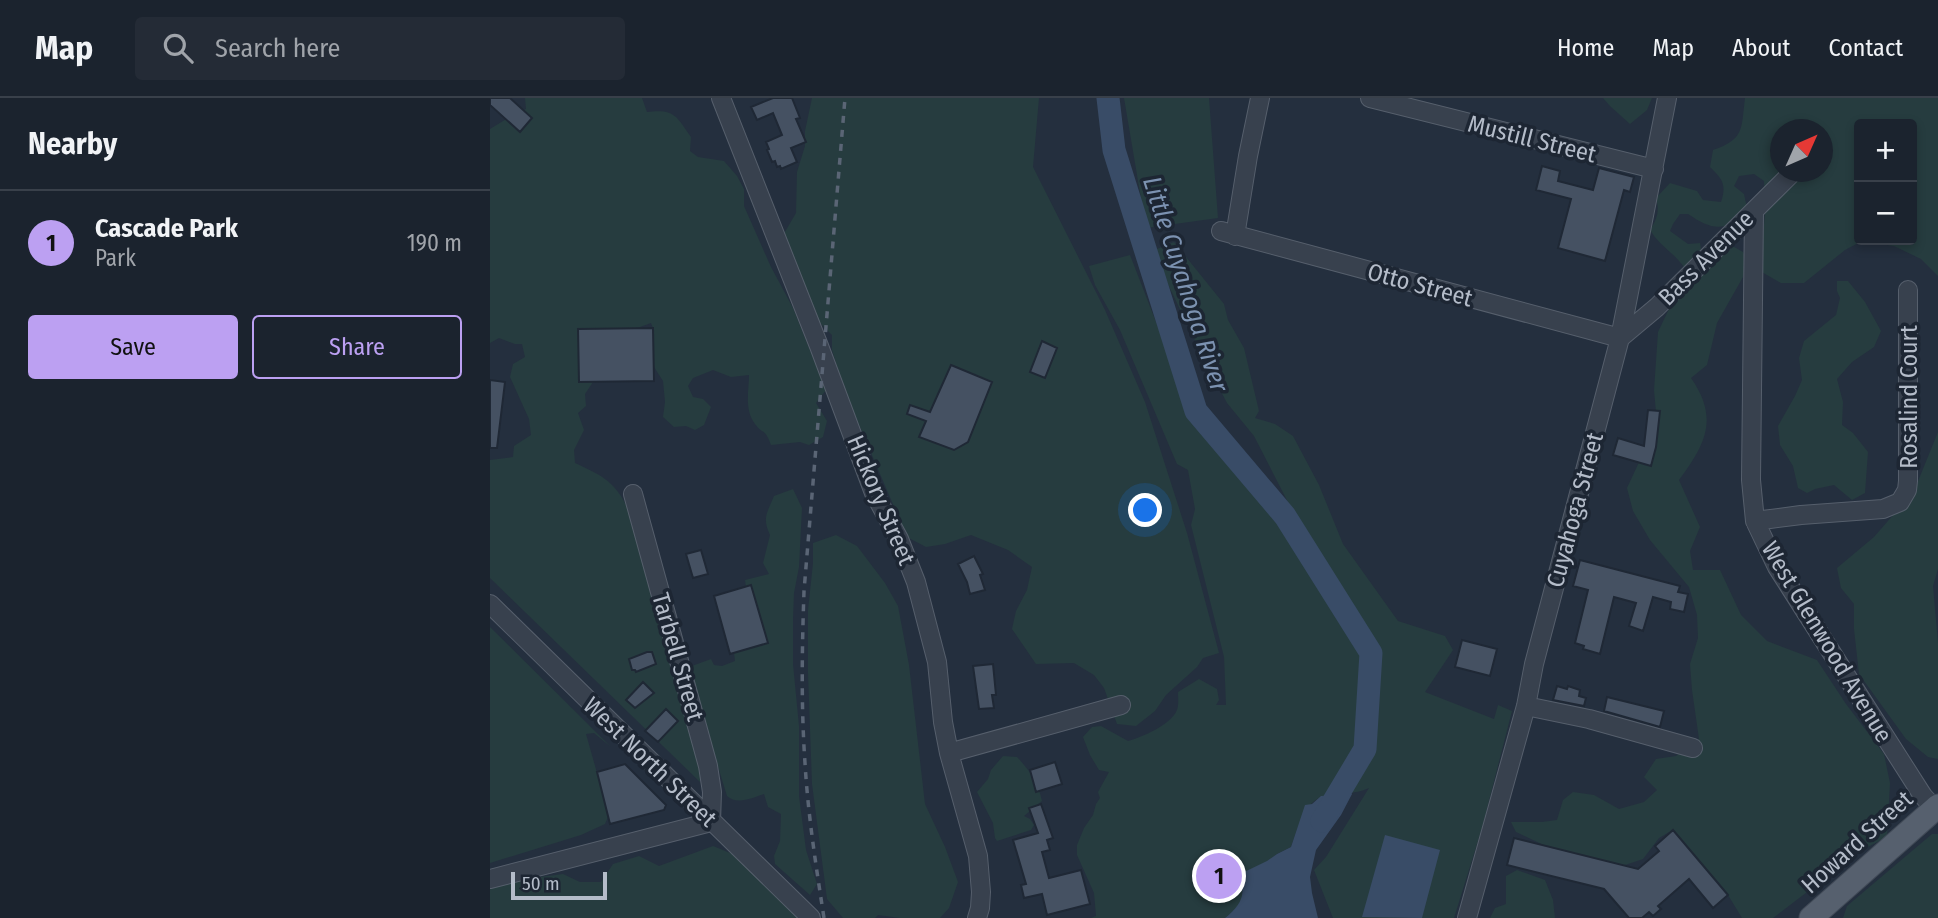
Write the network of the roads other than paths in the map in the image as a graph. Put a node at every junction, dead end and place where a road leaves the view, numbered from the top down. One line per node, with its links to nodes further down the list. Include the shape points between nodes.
1 (721, 98): 16 (street, Hickory Street, via 874,493 916,582 937,662)
2 (1260, 98): 9 (street, Otto Street, via 1228,234)
3 (1667, 98): 5 (street, Cuyahoga Street)
4 (1375, 99): 5 (street, Mustill Street)
5 (1654, 169): 9 (street, Cuyahoga Street)
6 (1783, 182): 7 (street, Bass Avenue)
7 (1754, 211): 9 (street, Bass Avenue); 11 (street, West Glenwood Avenue, via 1751,480)
8 (1908, 290): 11 (street, Rosalind Court, via 1908,481 1900,502 1883,509)
9 (1620, 338): 14 (street, Cuyahoga Street)
10 (633, 494): 18 (street, Tarbell Street, via 708,766)
11 (1755, 521): 17 (street, West Glenwood Avenue, via 1777,567 1820,635 1923,796)
12 (490, 604): 18 (street, West North Street)
13 (1121, 705): 16 (street)
14 (1526, 706): 15 (street); 23 (street, Cuyahoga Street)
15 (1693, 748)
16 (949, 752): 22 (street, Hickory Street, via 978,856 981,892)
17 (1937, 808): 20 (main road, Howard Street)
18 (711, 822): 19 (street); 21 (street, West North Street)
19 (490, 879)
20 (1817, 916)
21 (811, 918)
22 (977, 918)
23 (1467, 918)

